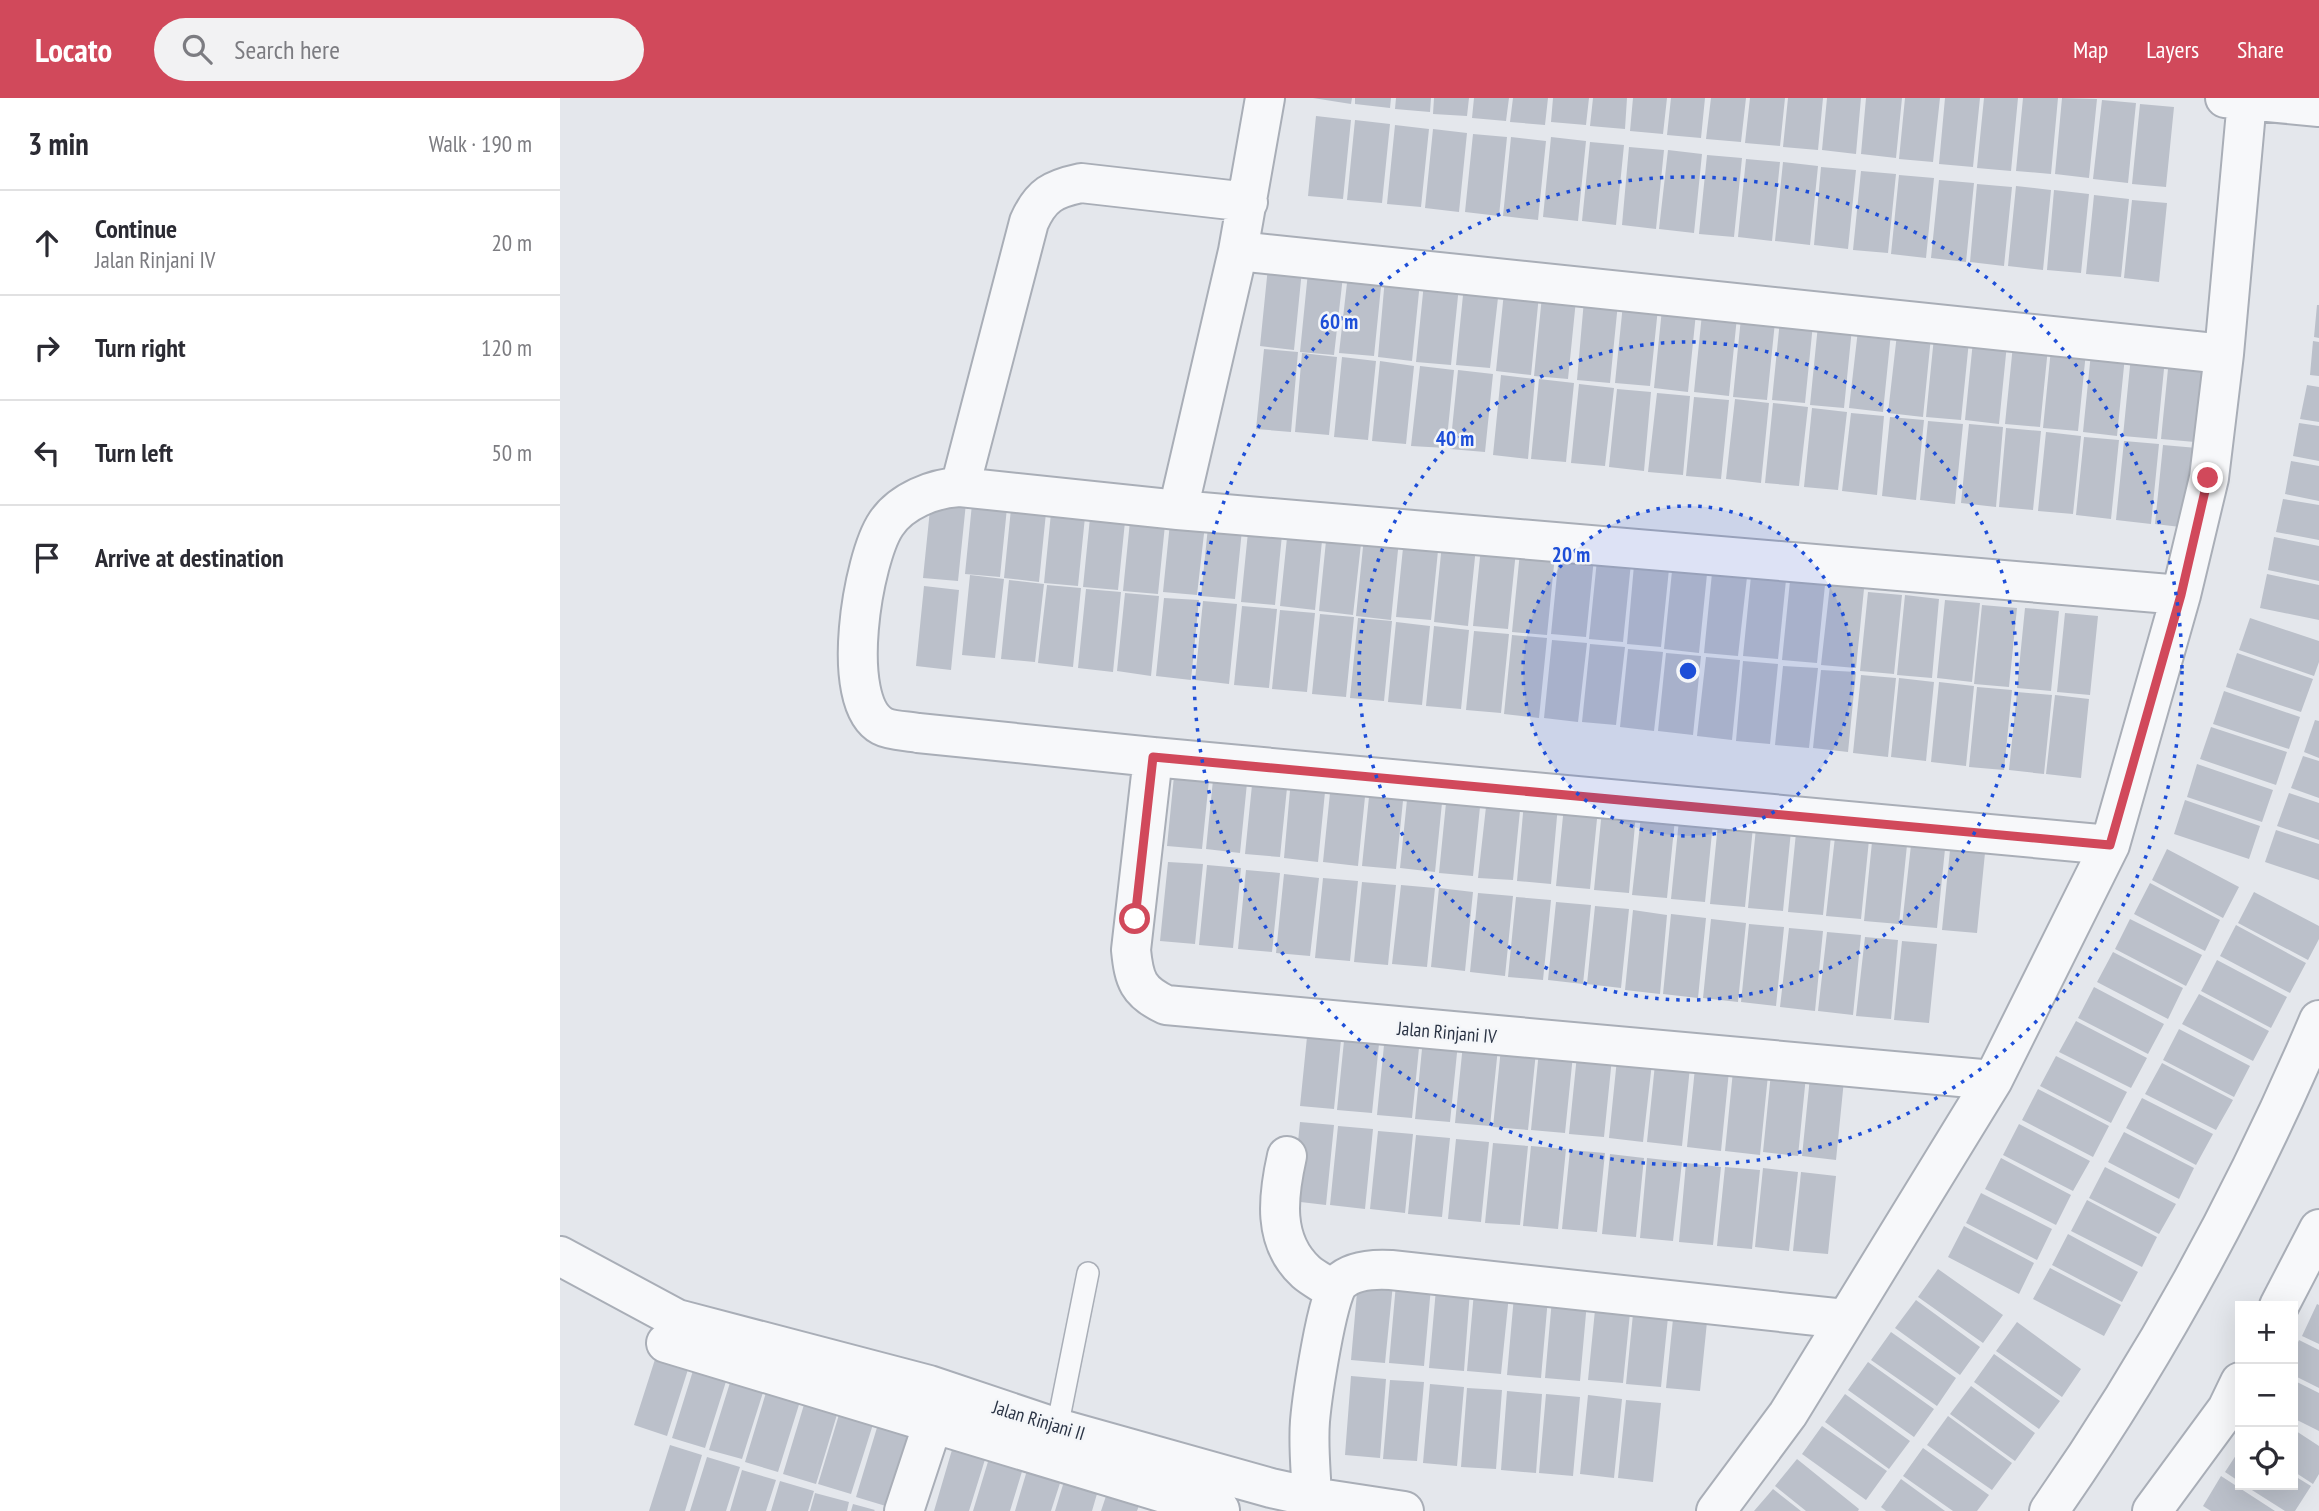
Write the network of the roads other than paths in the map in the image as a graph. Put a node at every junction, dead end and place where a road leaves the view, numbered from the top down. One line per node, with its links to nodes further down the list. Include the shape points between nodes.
1 (1265, 98): 4 (street)
2 (2236, 99): 3 (street); 6 (street)
3 (2319, 107)
4 (1248, 202): 5 (street); 7 (street, via 1081,183 1049,194 1037,204)
5 (1238, 251): 6 (street); 8 (street)
6 (2224, 354): 9 (street, via 2208,478)
7 (960, 487): 8 (street); 10 (street, via 929,493 899,510 879,537 858,637 857,663 867,711 882,726 901,730)
8 (1178, 510): 9 (street)
9 (2181, 595): 11 (street)
10 (1153, 757): 11 (street); 13 (street, Jalan Rinjani IV, via 1131,950 1139,987 1166,1005)
11 (2110, 845): 13 (street)
12 (2319, 1020): 30 (street, via 2190,1287)
13 (1993, 1080): 20 (street)
14 (1287, 1156): 18 (street, via 1279,1221 1287,1245 1305,1271)
15 (2319, 1229): 19 (street)
16 (560, 1256): 21 (street)
17 (1088, 1273): 24 (lane)
18 (1334, 1290): 20 (street, via 1350,1276 1375,1269); 25 (street, via 1310,1420)
19 (2282, 1301)
20 (1845, 1319): 29 (street, via 1788,1414)
21 (672, 1331): 23 (street); 24 (street, Jalan Rinjani II, via 929,1385)
22 (2235, 1392): 31 (street)
23 (933, 1423): 26 (street); 27 (street)
24 (1058, 1428): 25 (street, Jalan Rinjani II)
25 (1312, 1497): 28 (street, Jalan Rinjani II)
26 (1220, 1510)
27 (904, 1511)
28 (1404, 1511)
29 (1716, 1511)
30 (2049, 1511)
31 (2152, 1511)

